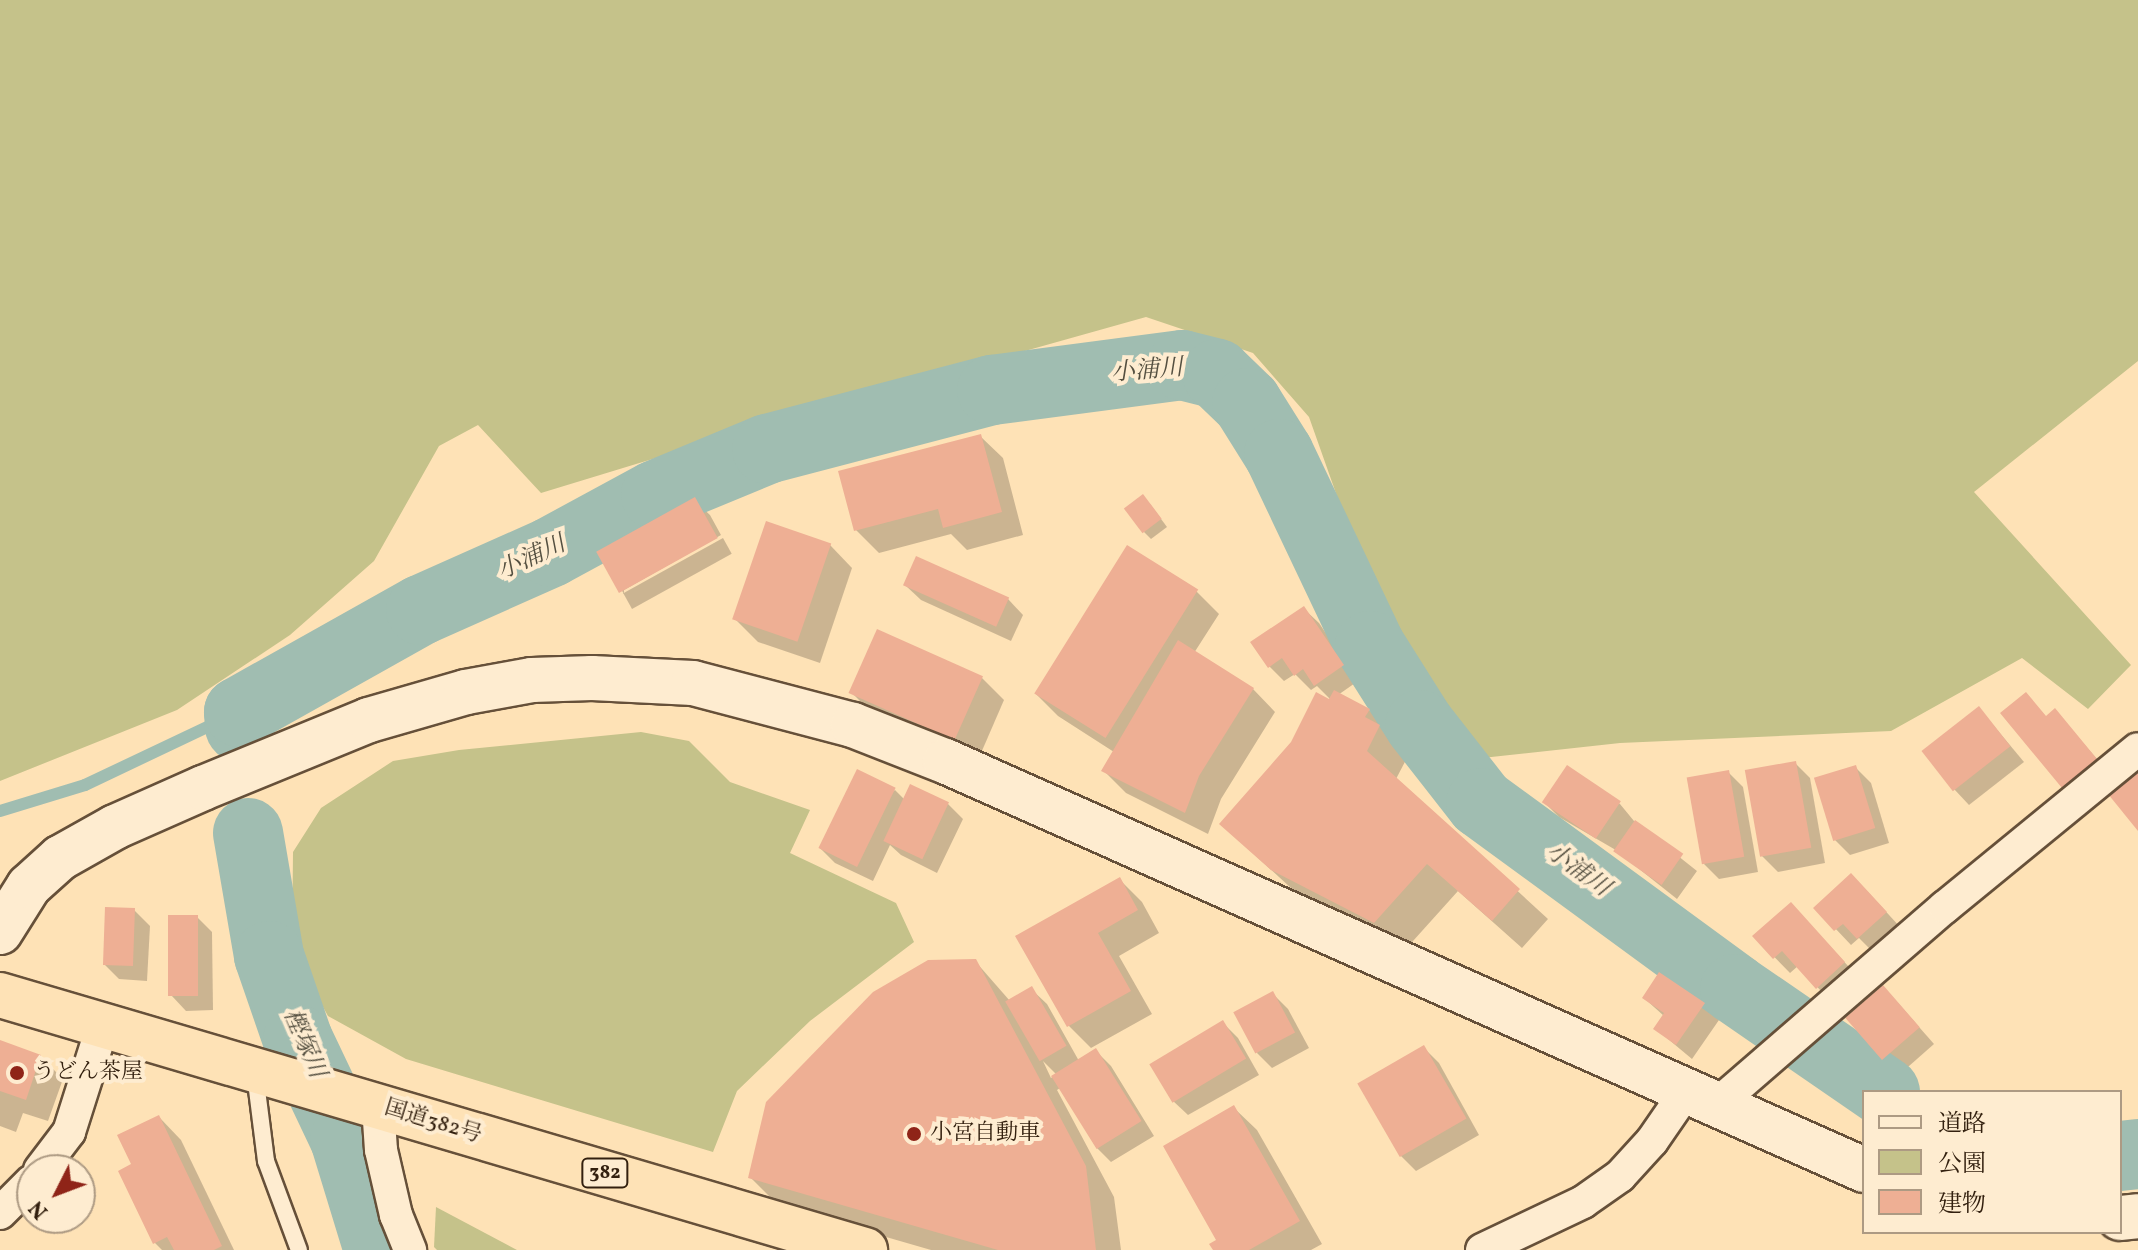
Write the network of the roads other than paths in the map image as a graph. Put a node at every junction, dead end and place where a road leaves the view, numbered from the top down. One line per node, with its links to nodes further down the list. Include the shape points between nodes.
1 (2138, 749): 7 (street, via 1777,1052)
2 (0, 932): 7 (street, via 29,886 60,858 115,827 369,720 466,692 532,680 693,683 853,725 945,761)
3 (0, 995): 4 (highway, 国道382号 / 382)
4 (103, 1025): 5 (highway, 国道382号 / 382); 8 (street, via 69,1132)
5 (266, 1072): 6 (highway, 国道382号 / 382); 12 (lane, via 266,1161)
6 (361, 1100): 13 (street); 14 (highway, 国道382号 / 382)
7 (1700, 1100): 9 (street); 15 (street, via 1620,1176 1583,1202)
8 (52, 1154)
9 (1862, 1169)
10 (16, 1197): 11 (street)
11 (0, 1213)
12 (299, 1250)
13 (410, 1250)
14 (865, 1250)
15 (1482, 1250)

